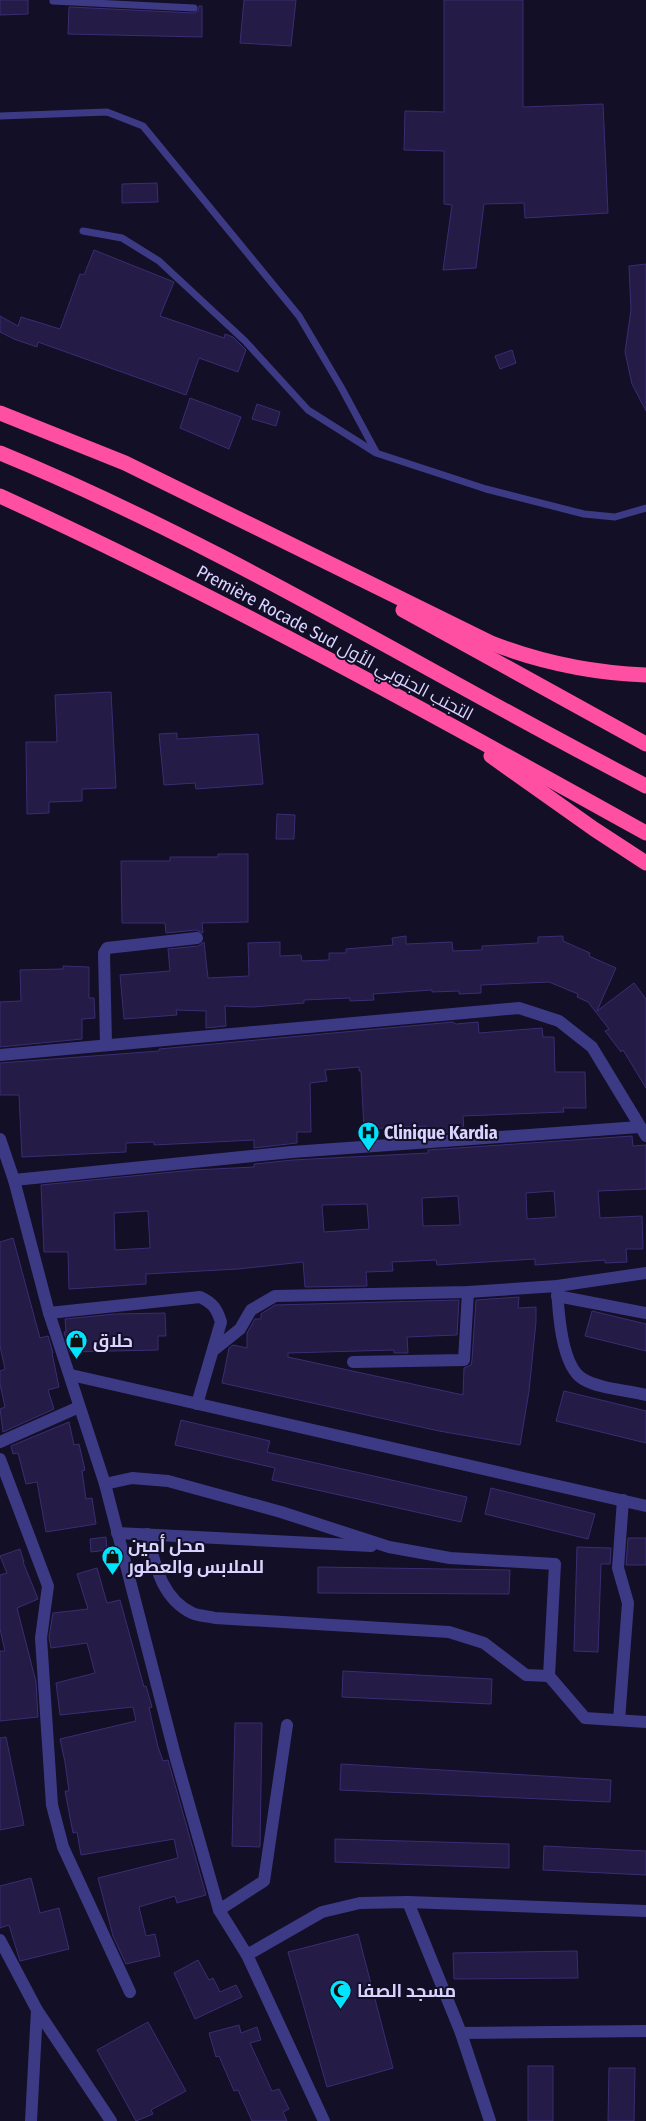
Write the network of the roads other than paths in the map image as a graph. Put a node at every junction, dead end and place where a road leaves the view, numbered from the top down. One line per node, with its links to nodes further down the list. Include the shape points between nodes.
1 (53, 1): 2 (lane)
2 (124, 2): 3 (lane)
3 (194, 8)
4 (0, 116): 8 (lane, via 107,112 143,126 299,316)
5 (83, 231): 8 (lane, via 122,238 159,261 245,340 308,410)
6 (0, 413): 11 (highway, via 125,463)
7 (0, 453): 15 (highway, Première Rocade Sud التجنب الجنوبي الأول, via 237,566)
8 (376, 453): 10 (lane, via 486,489 584,514 615,516)
9 (0, 496): 13 (highway, Première Rocade Sud التجنب الجنوبي الأول, via 89,536)
10 (646, 508)
11 (260, 529): 12 (highway, via 491,643 526,657 610,674); 14 (highway)
12 (646, 675)
13 (431, 713): 16 (highway, Première Rocade Sud التجنب الجنوبي الأول); 17 (highway, via 594,830)
14 (646, 744)
15 (646, 786)
16 (646, 833)
17 (646, 863)
18 (197, 938): 19 (street, via 107,948 104,953)
19 (106, 1045): 20 (street); 21 (street, via 519,1008 559,1021 592,1047)
20 (0, 1055)
21 (642, 1131): 23 (street, via 292,1152)
22 (0, 1139): 23 (street)
23 (14, 1180): 27 (street)
24 (646, 1273): 25 (street)
25 (557, 1291): 26 (street); 28 (street); 32 (street, via 567,1359 574,1372 590,1382)
26 (468, 1292): 29 (street, via 275,1296 251,1310 240,1329); 30 (street, via 464,1360)
27 (49, 1313): 29 (street, via 200,1297 218,1310 221,1322); 31 (street)
28 (646, 1313)
29 (215, 1349): 33 (street)
30 (353, 1362)
31 (71, 1375): 33 (street); 34 (street)
32 (646, 1395)
33 (197, 1404): 38 (street)
34 (79, 1407): 35 (street); 37 (street)
35 (0, 1442)
36 (0, 1459): 52 (street, via 48,1586 41,1638 52,1805 63,1847)
37 (104, 1484): 40 (street); 42 (street, via 132,1478 168,1481 281,1512)
38 (623, 1500): 39 (street); 44 (street, via 618,1568 628,1603)
39 (646, 1506)
40 (117, 1533): 41 (street); 48 (street)
41 (147, 1534): 42 (street); 43 (street, via 158,1576 172,1598 192,1612 214,1618 449,1632 484,1643 526,1675)
42 (389, 1547): 43 (street, via 450,1558 555,1564)
43 (549, 1676): 44 (street, via 586,1718)
44 (618, 1720): 45 (street)
45 (646, 1722)
46 (287, 1726): 48 (street, via 264,1881)
47 (408, 1902): 49 (street); 51 (street, via 360,1903 322,1912); 55 (street)
48 (219, 1910): 51 (street)
49 (646, 1911)
50 (0, 1940): 53 (street)
51 (247, 1955): 58 (street)
52 (130, 1992)
53 (37, 2010): 56 (street); 57 (street)
54 (646, 2031): 55 (street)
55 (462, 2033): 59 (street)
56 (30, 2121)
57 (111, 2121)
58 (324, 2121)
59 (490, 2121)

